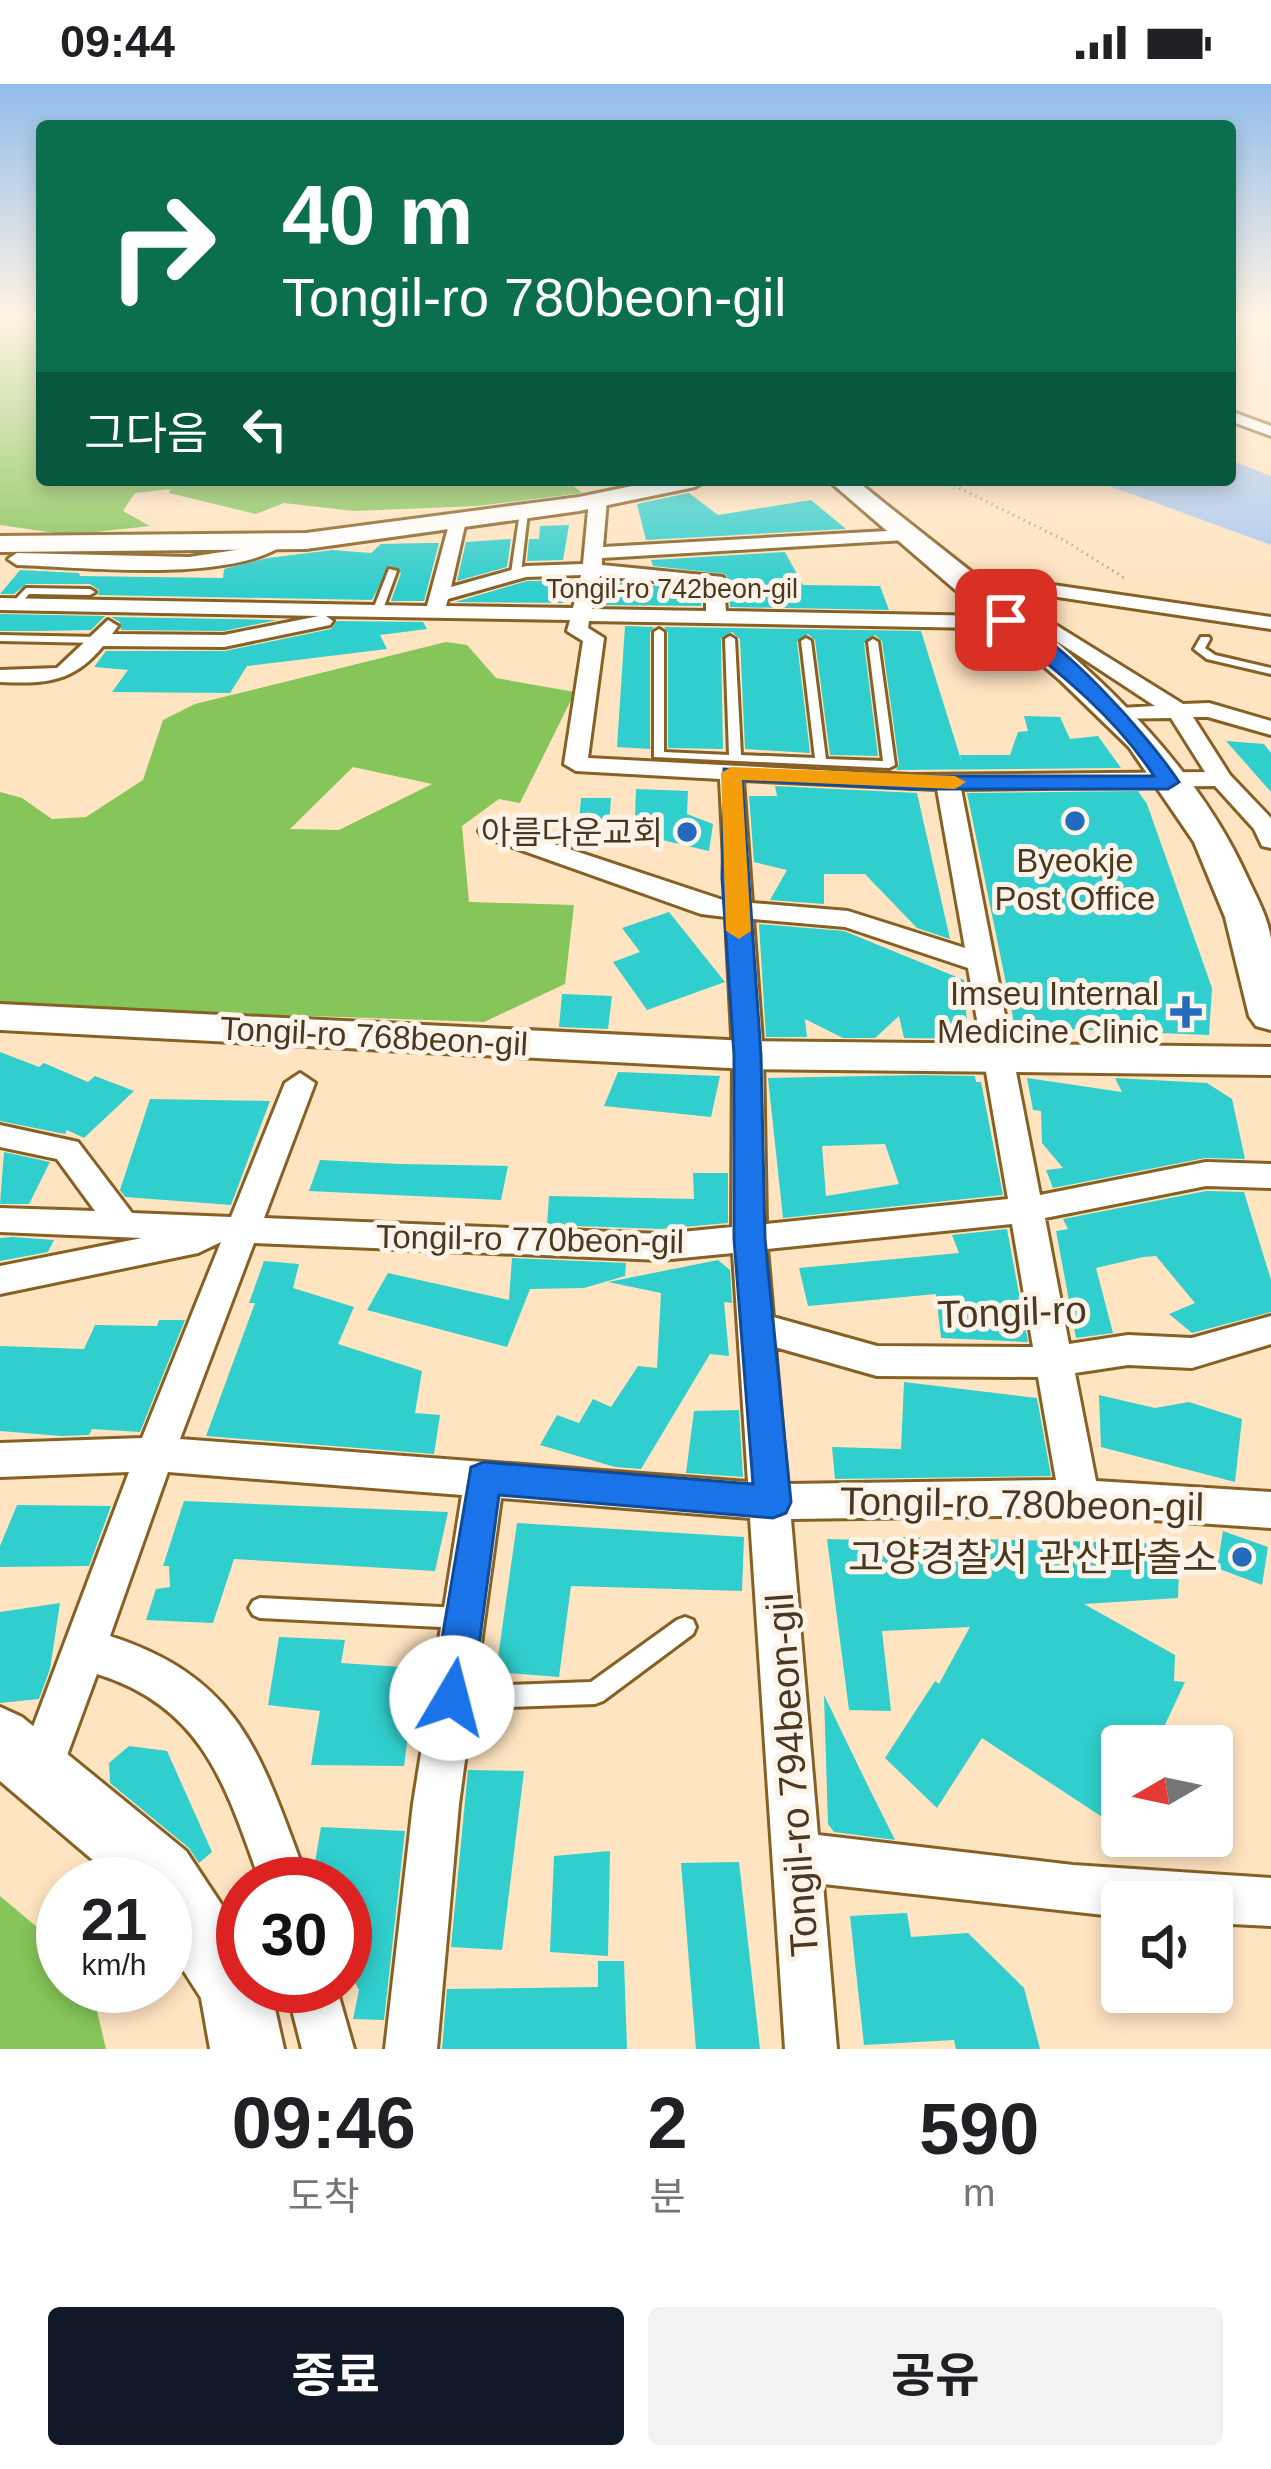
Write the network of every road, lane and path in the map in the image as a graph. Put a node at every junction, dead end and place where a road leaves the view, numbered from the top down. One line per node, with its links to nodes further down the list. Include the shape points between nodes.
1 (1236, 418): 2 (street)
2 (1271, 430)
3 (666, 486): 6 (street)
4 (849, 486): 9 (main road)
5 (955, 486): 16 (path)
6 (598, 500): 7 (street); 12 (street)
7 (524, 512): 8 (street); 14 (lane)
8 (457, 521): 11 (street); 19 (street)
9 (905, 535): 12 (street); 15 (main road)
10 (7, 544): 11 (street)
11 (161, 553): 20 (street)
12 (592, 561): 14 (street); 23 (street, via 716,581); 24 (street)
13 (392, 571): 22 (lane)
14 (516, 573): 19 (street)
15 (951, 576): 25 (main road); 26 (street)
16 (1143, 588)
17 (90, 592): 18 (lane, via 26,591)
18 (7, 604): 20 (street, Tongil-ro 742beon-gil)
19 (437, 604): 22 (street, Tongil-ro 742beon-gil); 24 (street, Tongil-ro 742beon-gil)
20 (122, 608): 21 (street, Tongil-ro 742beon-gil); 31 (street)
21 (338, 611): 22 (street, Tongil-ro 742beon-gil); 31 (street, Tongil-ro 742beon-gil, via 324,621 224,641)
22 (377, 612)
23 (716, 615): 24 (street, Tongil-ro 742beon-gil); 25 (street, Tongil-ro 742beon-gil)
24 (579, 616): 40 (street, via 577,631 595,638 575,764)
25 (1006, 620): 36 (street, via 1043,623); 37 (main road)
26 (1271, 623)
27 (659, 632): 40 (lane, via 658,755)
28 (0, 638): 31 (lane)
29 (1205, 638): 34 (lane, via 1199,649 1211,657)
30 (730, 639): 40 (lane)
31 (98, 640): 35 (street, via 74,672)
32 (806, 641): 39 (lane)
33 (873, 642): 41 (lane, via 889,765)
34 (1271, 671)
35 (0, 676)
36 (1178, 711): 37 (street); 38 (street, via 1209,710); 42 (street)
37 (1112, 714): 44 (main road)
38 (1271, 728)
39 (821, 761): 40 (lane); 41 (lane)
40 (733, 766): 41 (street); 47 (street)
41 (877, 772): 43 (street)
42 (1221, 779): 44 (street); 46 (street)
43 (948, 782): 44 (street); 48 (street)
44 (1168, 782): 49 (main road, via 1213,842 1245,917)
45 (491, 831): 47 (street)
46 (1269, 831)
47 (737, 913): 48 (street, via 848,920); 51 (street)
48 (979, 962): 52 (street)
49 (1271, 1016)
50 (0, 1017): 51 (street, Tongil-ro 768beon-gil)
51 (748, 1055): 52 (street, Tongil-ro 768beon-gil); 61 (street)
52 (997, 1058): 53 (street, Tongil-ro 768beon-gil); 57 (street)
53 (1271, 1061)
54 (300, 1083): 60 (street)
55 (0, 1136): 59 (street, via 67,1150)
56 (1271, 1176): 57 (street, Tongil-ro 770beon-gil, via 1206,1174)
57 (1025, 1210): 61 (street, Tongil-ro 770beon-gil); 65 (street)
58 (0, 1220): 59 (street, Tongil-ro 770beon-gil)
59 (123, 1226): 60 (street, Tongil-ro 770beon-gil)
60 (245, 1231): 61 (street, Tongil-ro 770beon-gil, via 661,1247); 62 (street); 66 (street)
61 (749, 1239): 63 (street)
62 (0, 1280)
63 (757, 1327): 65 (street, Tongil-ro, via 877,1361); 70 (street)
64 (1271, 1330): 65 (street, Tongil-ro, via 1192,1353 1128,1350)
65 (1053, 1362): 69 (street)
66 (155, 1454): 67 (street, Tongil-ro 780beon-gil); 68 (street, Tongil-ro 780beon-gil); 75 (street)
67 (0, 1460)
68 (484, 1478): 70 (street, Tongil-ro 780beon-gil); 73 (street)
69 (1079, 1497): 70 (street, Tongil-ro 780beon-gil); 71 (street, Tongil-ro 780beon-gil)
70 (773, 1502): 79 (street, Tongil-ro 794beon-gil)
71 (1271, 1510)
72 (260, 1608): 73 (lane)
73 (463, 1618): 76 (street)
74 (685, 1628): 76 (lane, via 595,1693)
75 (84, 1649): 77 (street); 78 (street, via 141,1666 186,1695 219,1732)
76 (452, 1698): 84 (street)
77 (20, 1756): 82 (street, via 162,1875 234,1986)
78 (273, 1857)
79 (798, 1857): 80 (street); 85 (street, Tongil-ro 794beon-gil)
80 (1271, 1902)
81 (318, 2013): 83 (street)
82 (247, 2049)
83 (328, 2049)
84 (411, 2049)
85 (811, 2049)

